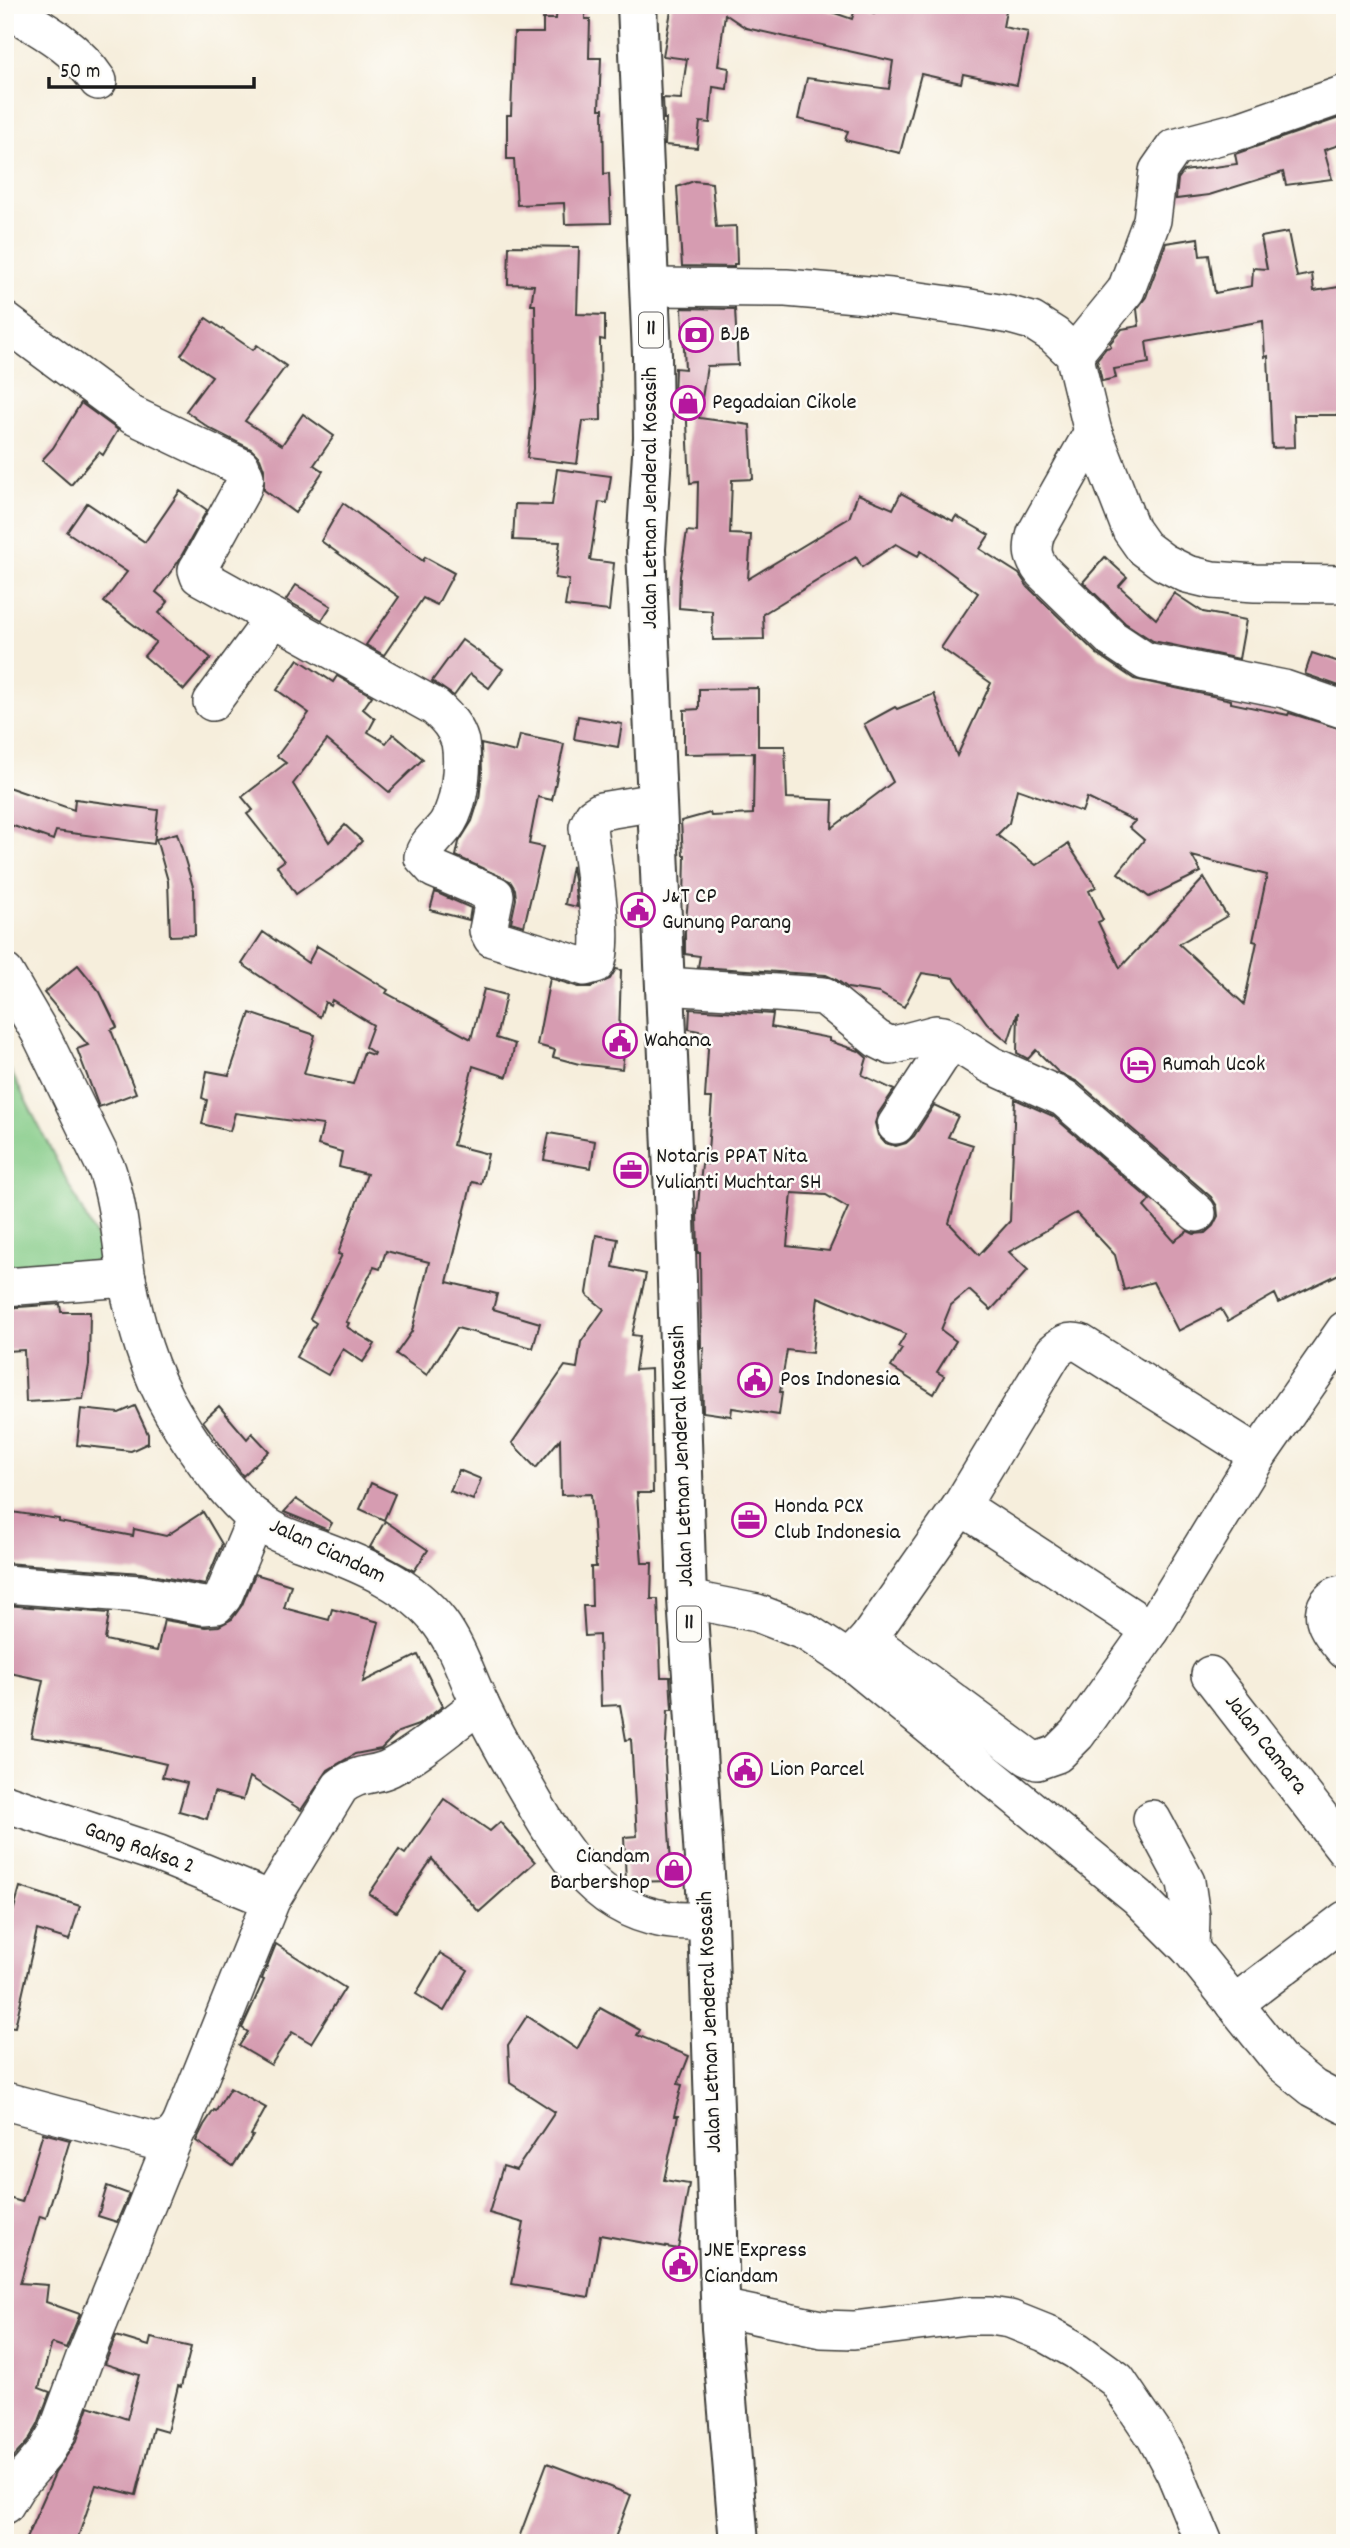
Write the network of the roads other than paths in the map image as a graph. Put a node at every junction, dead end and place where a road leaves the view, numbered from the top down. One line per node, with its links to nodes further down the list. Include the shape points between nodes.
1 (637, 5): 5 (highway, Jalan Letnan Jenderal Kosasih / 11)
2 (6, 7): 3 (street, via 71,49)
3 (98, 80)
4 (1345, 94): 7 (street, via 1174,148 1158,171 1152,220 1126,290)
5 (650, 287): 7 (street, via 786,288 964,307 1032,321); 13 (highway, Jalan Letnan Jenderal Kosasih / 11, via 653,438 646,549)
6 (5, 321): 10 (street, via 132,415 242,467 243,486 197,573)
7 (1074, 354): 8 (street)
8 (1093, 432): 9 (street, via 1131,530 1143,547 1163,562 1212,580); 12 (street, via 1037,533 1032,549 1043,572 1112,639 1145,660 1284,689)
9 (1345, 584)
10 (274, 618): 11 (street); 13 (street, via 435,707 447,718 460,743 457,802 423,857 434,869 495,895 488,930 492,939 585,967 596,964 600,933 588,827 601,811)
11 (212, 702)
12 (1345, 710)
13 (656, 802): 15 (highway, Jalan Letnan Jenderal Kosasih / 11)
14 (5, 973): 19 (street, Jalan Ciandam, via 107,1170)
15 (665, 986): 16 (street, via 815,994 891,1046 936,1034); 27 (highway, Jalan Letnan Jenderal Kosasih / 11)
16 (952, 1038): 17 (street); 18 (street, via 991,1065 1065,1098)
17 (896, 1125)
18 (1197, 1213)
19 (127, 1278): 20 (street); 24 (street, Jalan Ciandam, via 144,1350 160,1390 225,1487)
20 (5, 1287)
21 (1345, 1330): 22 (street)
22 (1258, 1455): 23 (street, via 1072,1341 1054,1352); 28 (street)
23 (961, 1506): 28 (street); 29 (street)
24 (256, 1518): 25 (street, via 216,1605); 32 (street, Jalan Ciandam, via 275,1531 384,1577 422,1604 449,1637)
25 (5, 1584)
26 (1345, 1594): 30 (street, via 1331,1599 1324,1608 1324,1618)
27 (687, 1599): 29 (street, via 757,1613); 37 (highway, Jalan Letnan Jenderal Kosasih / 11)
28 (1151, 1630): 29 (street, via 1077,1734 1057,1754 1037,1761)
29 (859, 1650): 39 (street, via 1139,1897)
30 (1345, 1650)
31 (1210, 1675): 35 (street, Jalan Camara)
32 (480, 1704): 36 (street, via 401,1762 351,1778 340,1787); 37 (street, Jalan Ciandam, via 555,1838 593,1885 641,1913 688,1922)
33 (5, 1803): 36 (street, Gang Raksa 2, via 159,1854)
34 (1152, 1819): 39 (street, via 1186,1882)
35 (1345, 1849)
36 (271, 1900): 43 (street)
37 (708, 1920): 44 (highway, Jalan Letnan Jenderal Kosasih / 11)
38 (1345, 1920): 40 (street)
39 (1190, 1949): 40 (street)
40 (1234, 2004): 42 (street, via 1282,2063 1313,2088)
41 (5, 2101): 43 (street, via 155,2141)
42 (1345, 2105)
43 (175, 2135): 45 (street, via 57,2433)
44 (721, 2308): 46 (highway, Jalan Letnan Jenderal Kosasih / 11); 47 (street, via 821,2329 854,2330 990,2316 1045,2333 1117,2380 1170,2463)
45 (5, 2505)
46 (739, 2543)
47 (1204, 2543)

